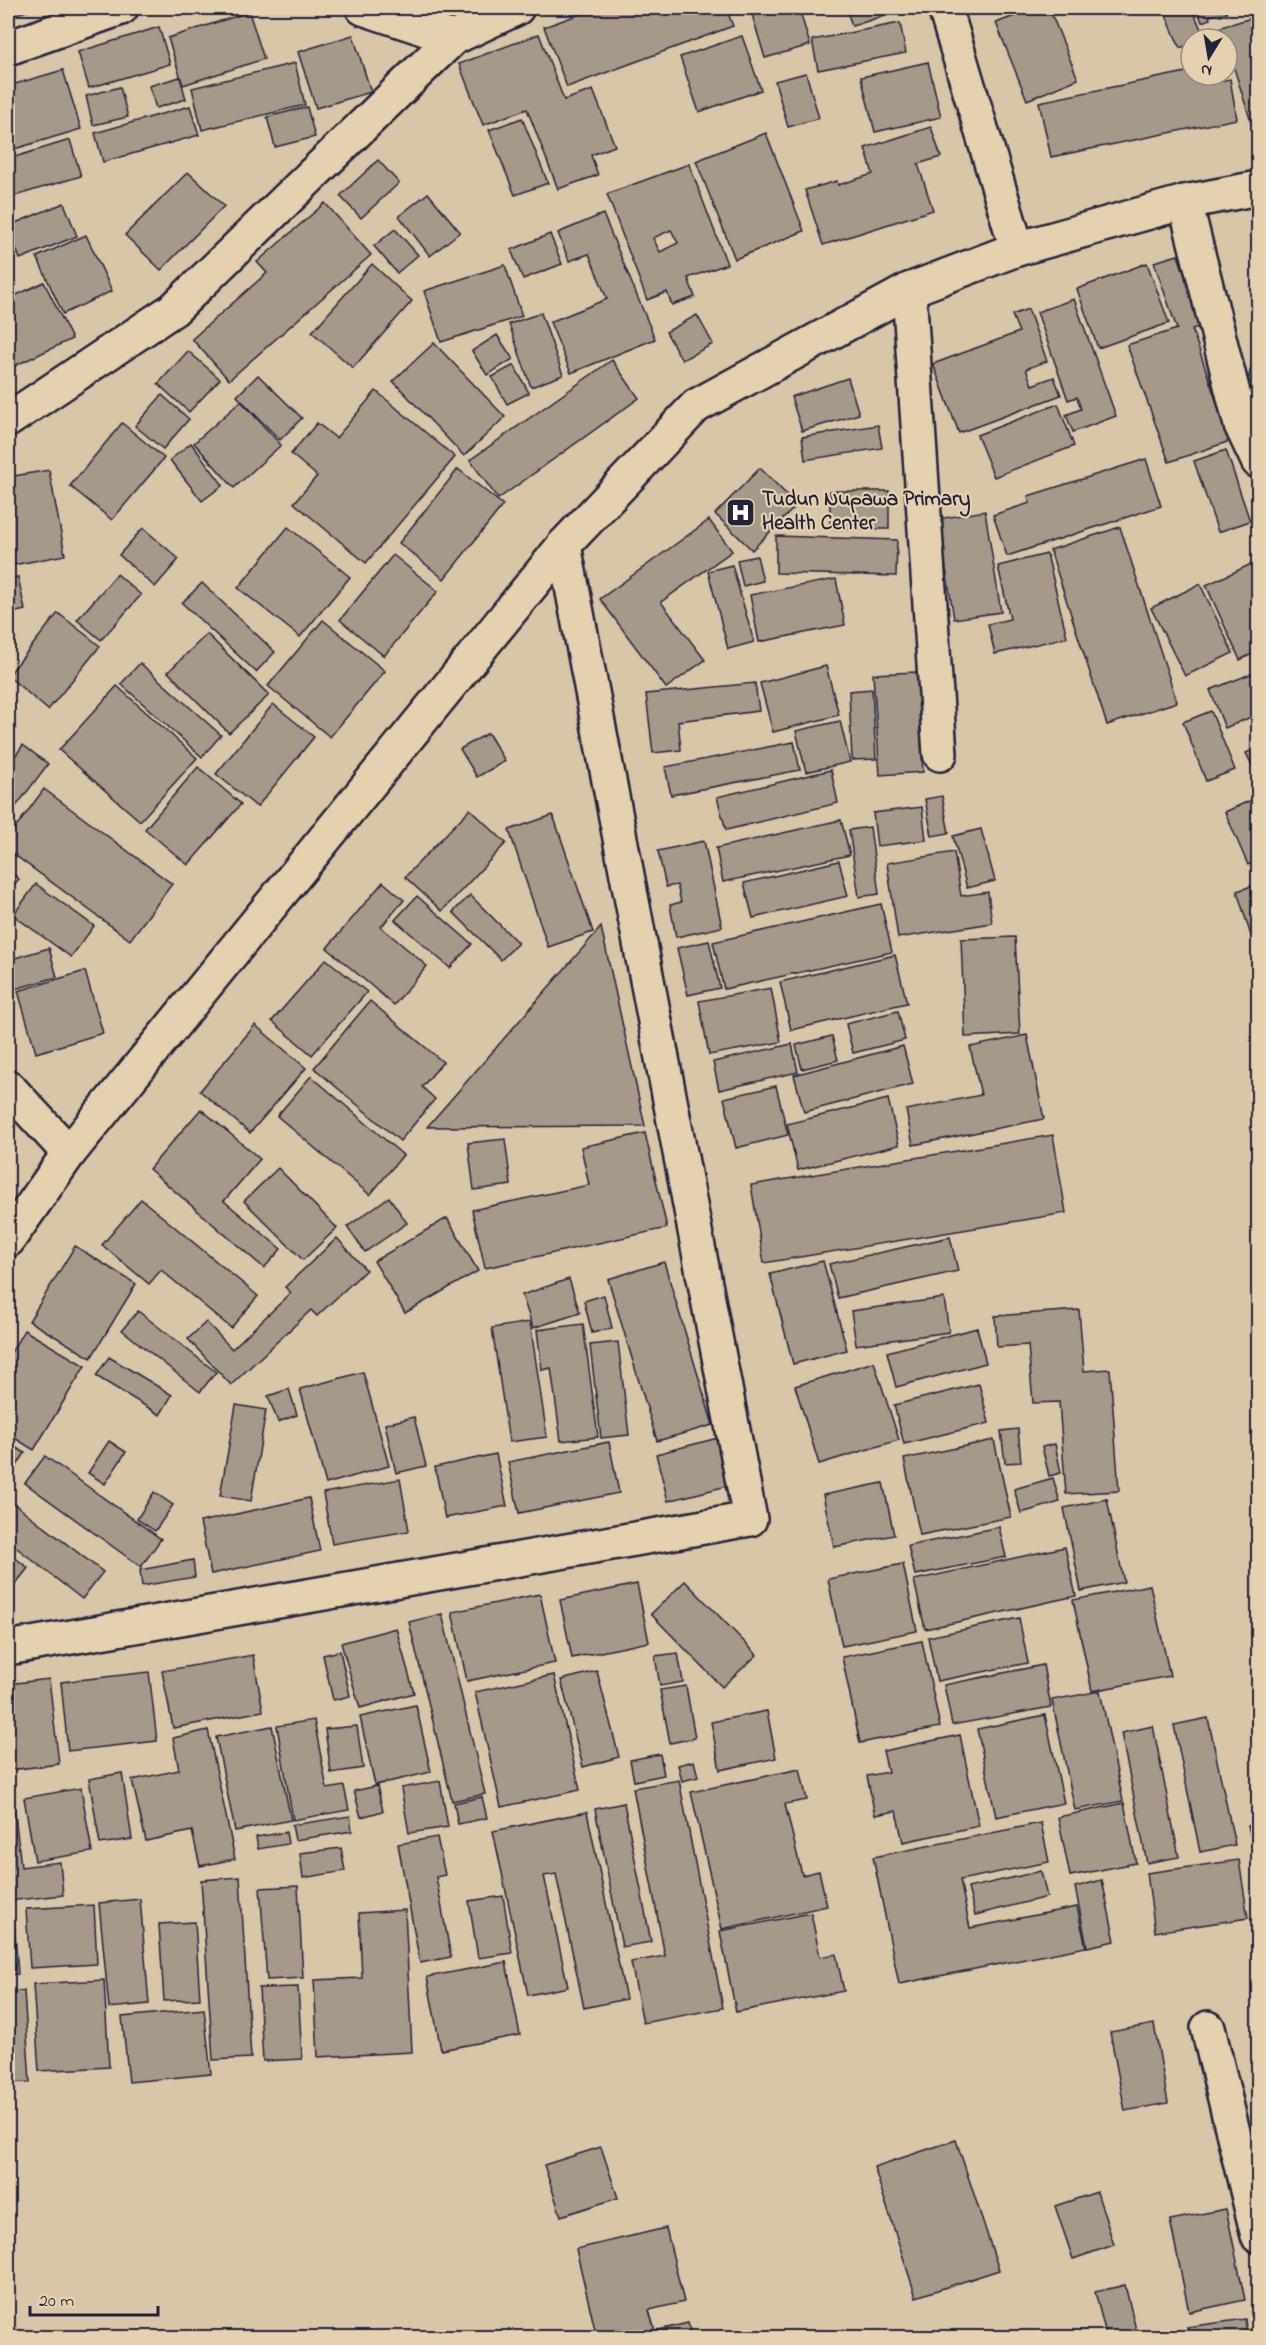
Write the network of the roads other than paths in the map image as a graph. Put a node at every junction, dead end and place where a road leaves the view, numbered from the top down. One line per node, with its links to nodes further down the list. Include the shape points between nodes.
1 (121, 8): 6 (street)
2 (363, 8): 5 (street)
3 (517, 8): 5 (street)
4 (957, 11): 9 (street)
5 (453, 38): 11 (street, via 174,309)
6 (8, 48)
7 (1258, 188): 8 (street)
8 (1185, 202): 9 (street); 12 (street, via 1241,425)
9 (1017, 249): 10 (street)
10 (909, 290): 13 (street, via 696,406); 14 (street)
11 (8, 420)
12 (1258, 461)
13 (564, 545): 16 (street); 18 (street, via 750,1519)
14 (940, 754)
15 (8, 1087): 16 (street)
16 (69, 1153): 17 (street)
17 (8, 1240)
18 (8, 1648)
19 (1208, 2028): 20 (street)
20 (1258, 2236)

